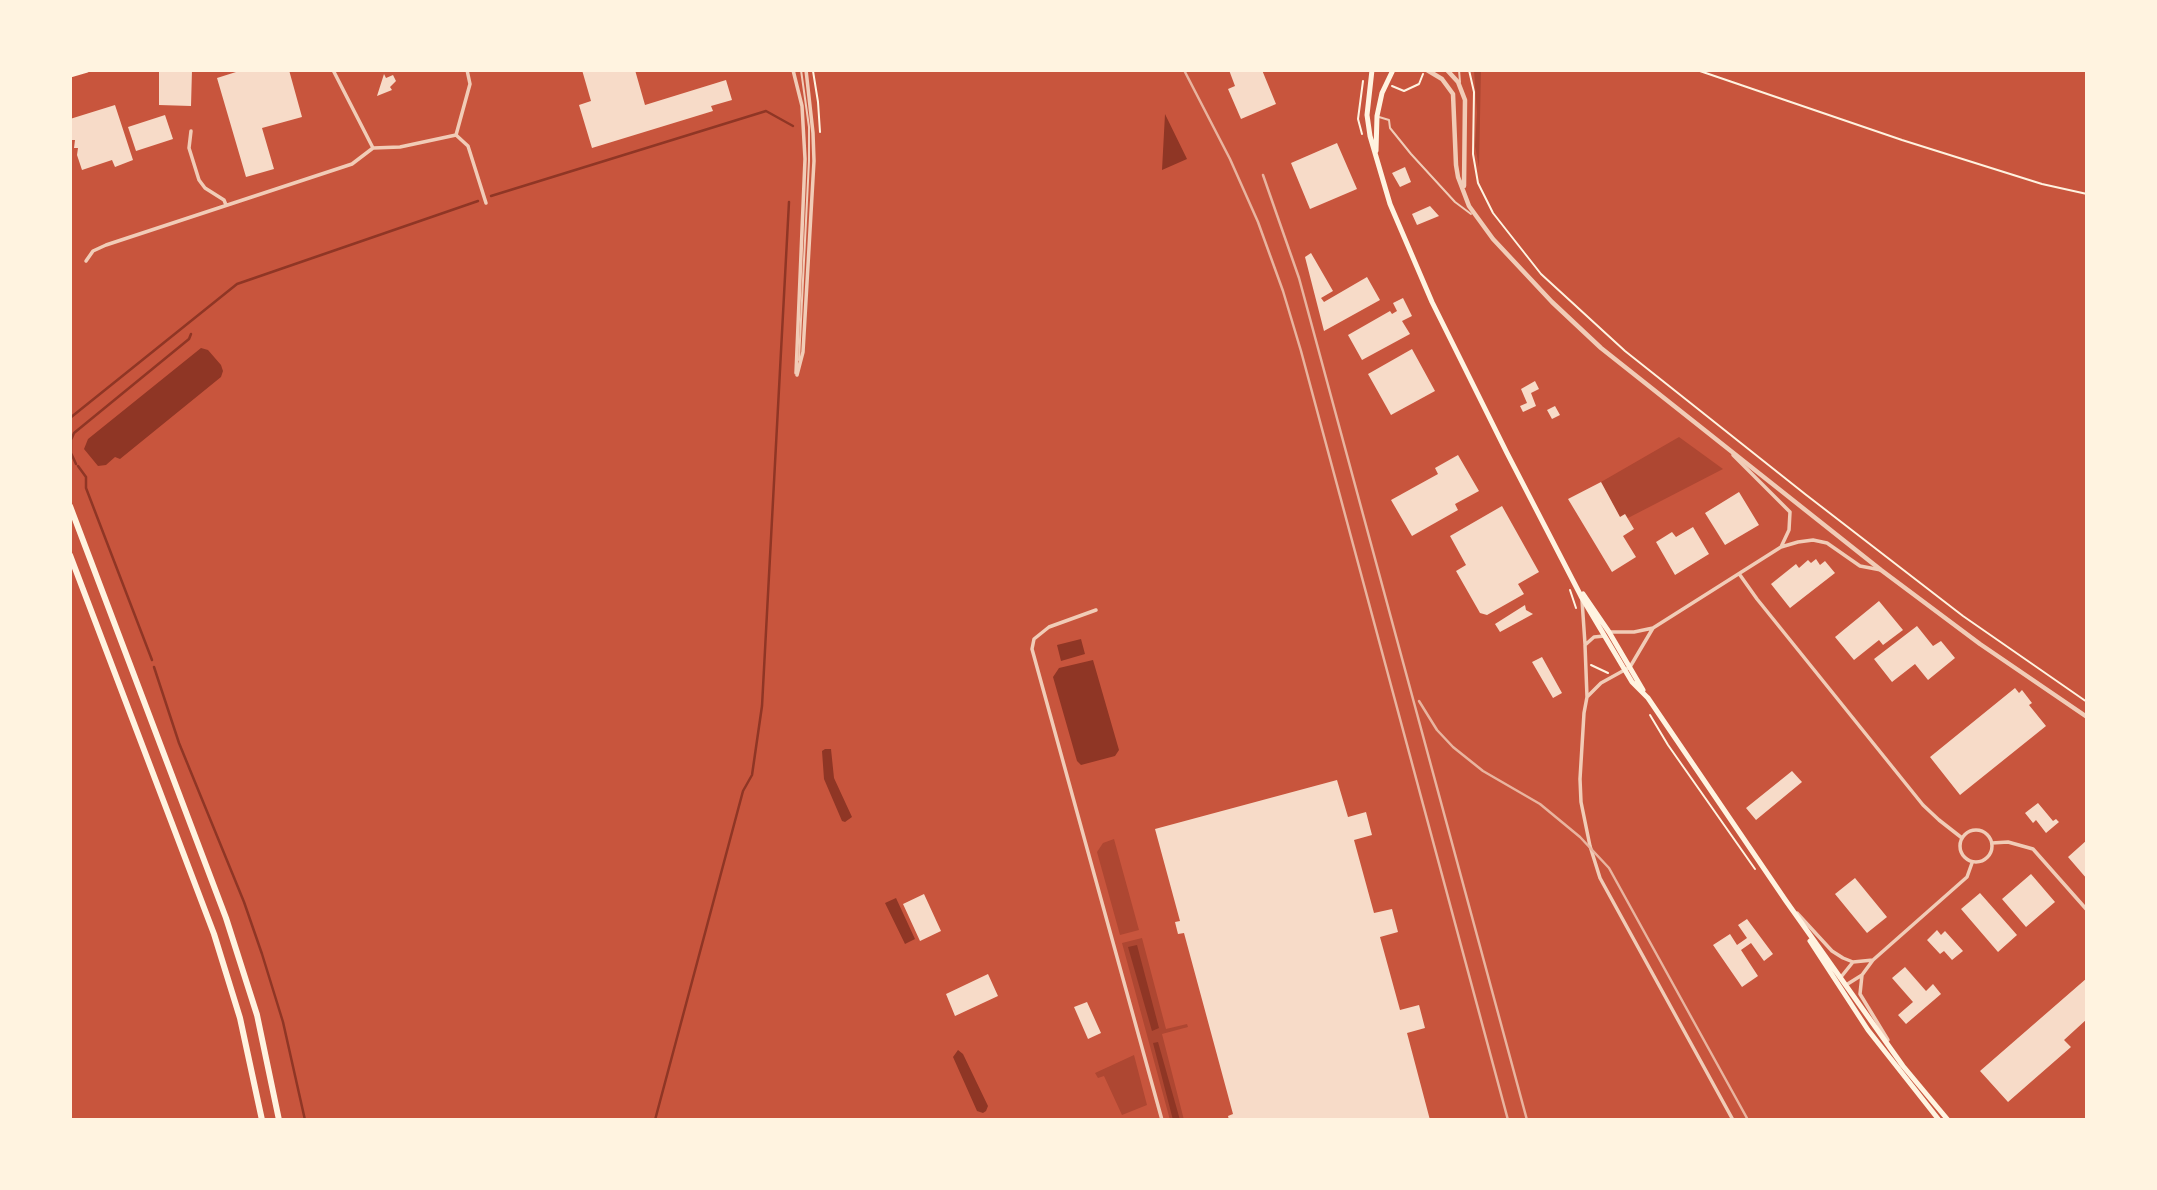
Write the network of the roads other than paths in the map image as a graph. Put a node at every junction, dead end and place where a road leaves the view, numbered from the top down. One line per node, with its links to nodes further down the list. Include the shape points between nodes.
1 (86, 70): 11 (main road)
2 (333, 70): 17 (street)
3 (467, 70): 16 (street, via 470,84)
4 (803, 70): 12 (street, via 814,161 803,352 797,375 805,159 803,115)
5 (1372, 70): 18 (main road, via 1367,115)
6 (1386, 70): 7 (main road)
7 (1394, 70): 14 (main road, via 1385,83)
8 (1426, 70): 19 (street, via 1442,79 1453,94 1456,165)
9 (1447, 70): 13 (street)
10 (1459, 70): 13 (lane)
11 (71, 72)
12 (794, 73)
13 (1461, 87): 19 (street)
14 (1377, 116): 18 (main road); 22 (lane, via 1389,120 1390,128 1418,163 1455,202)
15 (191, 131): 21 (street, via 189,148 199,180)
16 (456, 135): 17 (street); 20 (street, via 468,146)
17 (373, 148): 21 (street, via 352,164)
18 (1376, 157): 30 (main road, via 1390,204 1432,302)
19 (1464, 190): 22 (street)
20 (486, 203)
21 (226, 205): 23 (street, via 106,244)
22 (1476, 216): 24 (street, via 1515,264 1601,348)
23 (86, 261)
24 (1724, 446): 26 (street, via 1790,512 1789,530); 28 (street)
25 (70, 506): 51 (highway, via 226,918 257,1014)
26 (1781, 547): 28 (street, via 1798,541 1827,543 1860,566); 29 (street)
27 (70, 555): 50 (highway, via 214,934 240,1018)
28 (1881, 570): 38 (street)
29 (1740, 575): 33 (street); 39 (street, via 1923,805)
30 (1580, 590): 31 (main road); 34 (main road)
31 (1582, 598): 34 (main road); 35 (street)
32 (1096, 610): 52 (street, via 1049,627 1034,639 1032,649)
33 (1653, 628): 34 (street); 36 (street)
34 (1606, 634): 35 (street); 36 (main road)
35 (1586, 645): 37 (street)
36 (1627, 669): 37 (street); 42 (main road)
37 (1587, 696): 53 (street, via 1580,779 1594,861)
38 (2087, 717)
39 (1962, 838): 40 (street, via 1976,830 1987,834); 41 (street, via 1961,853)
40 (1992, 843): 41 (street, via 1988,858); 43 (street, via 2033,849)
41 (1972, 863): 44 (street, via 1967,877)
42 (1786, 901): 45 (street, via 1832,951); 47 (main road)
43 (2087, 909)
44 (1874, 960): 45 (street); 46 (street)
45 (1853, 962): 47 (street)
46 (1862, 975): 48 (street); 49 (street, via 1860,994)
47 (1838, 980): 48 (main road); 54 (main road, via 1898,1070)
48 (1845, 985): 49 (main road)
49 (1903, 1066): 55 (main road)
50 (262, 1120)
51 (280, 1120)
52 (1162, 1120)
53 (1733, 1120)
54 (1939, 1120)
55 (1948, 1120)

